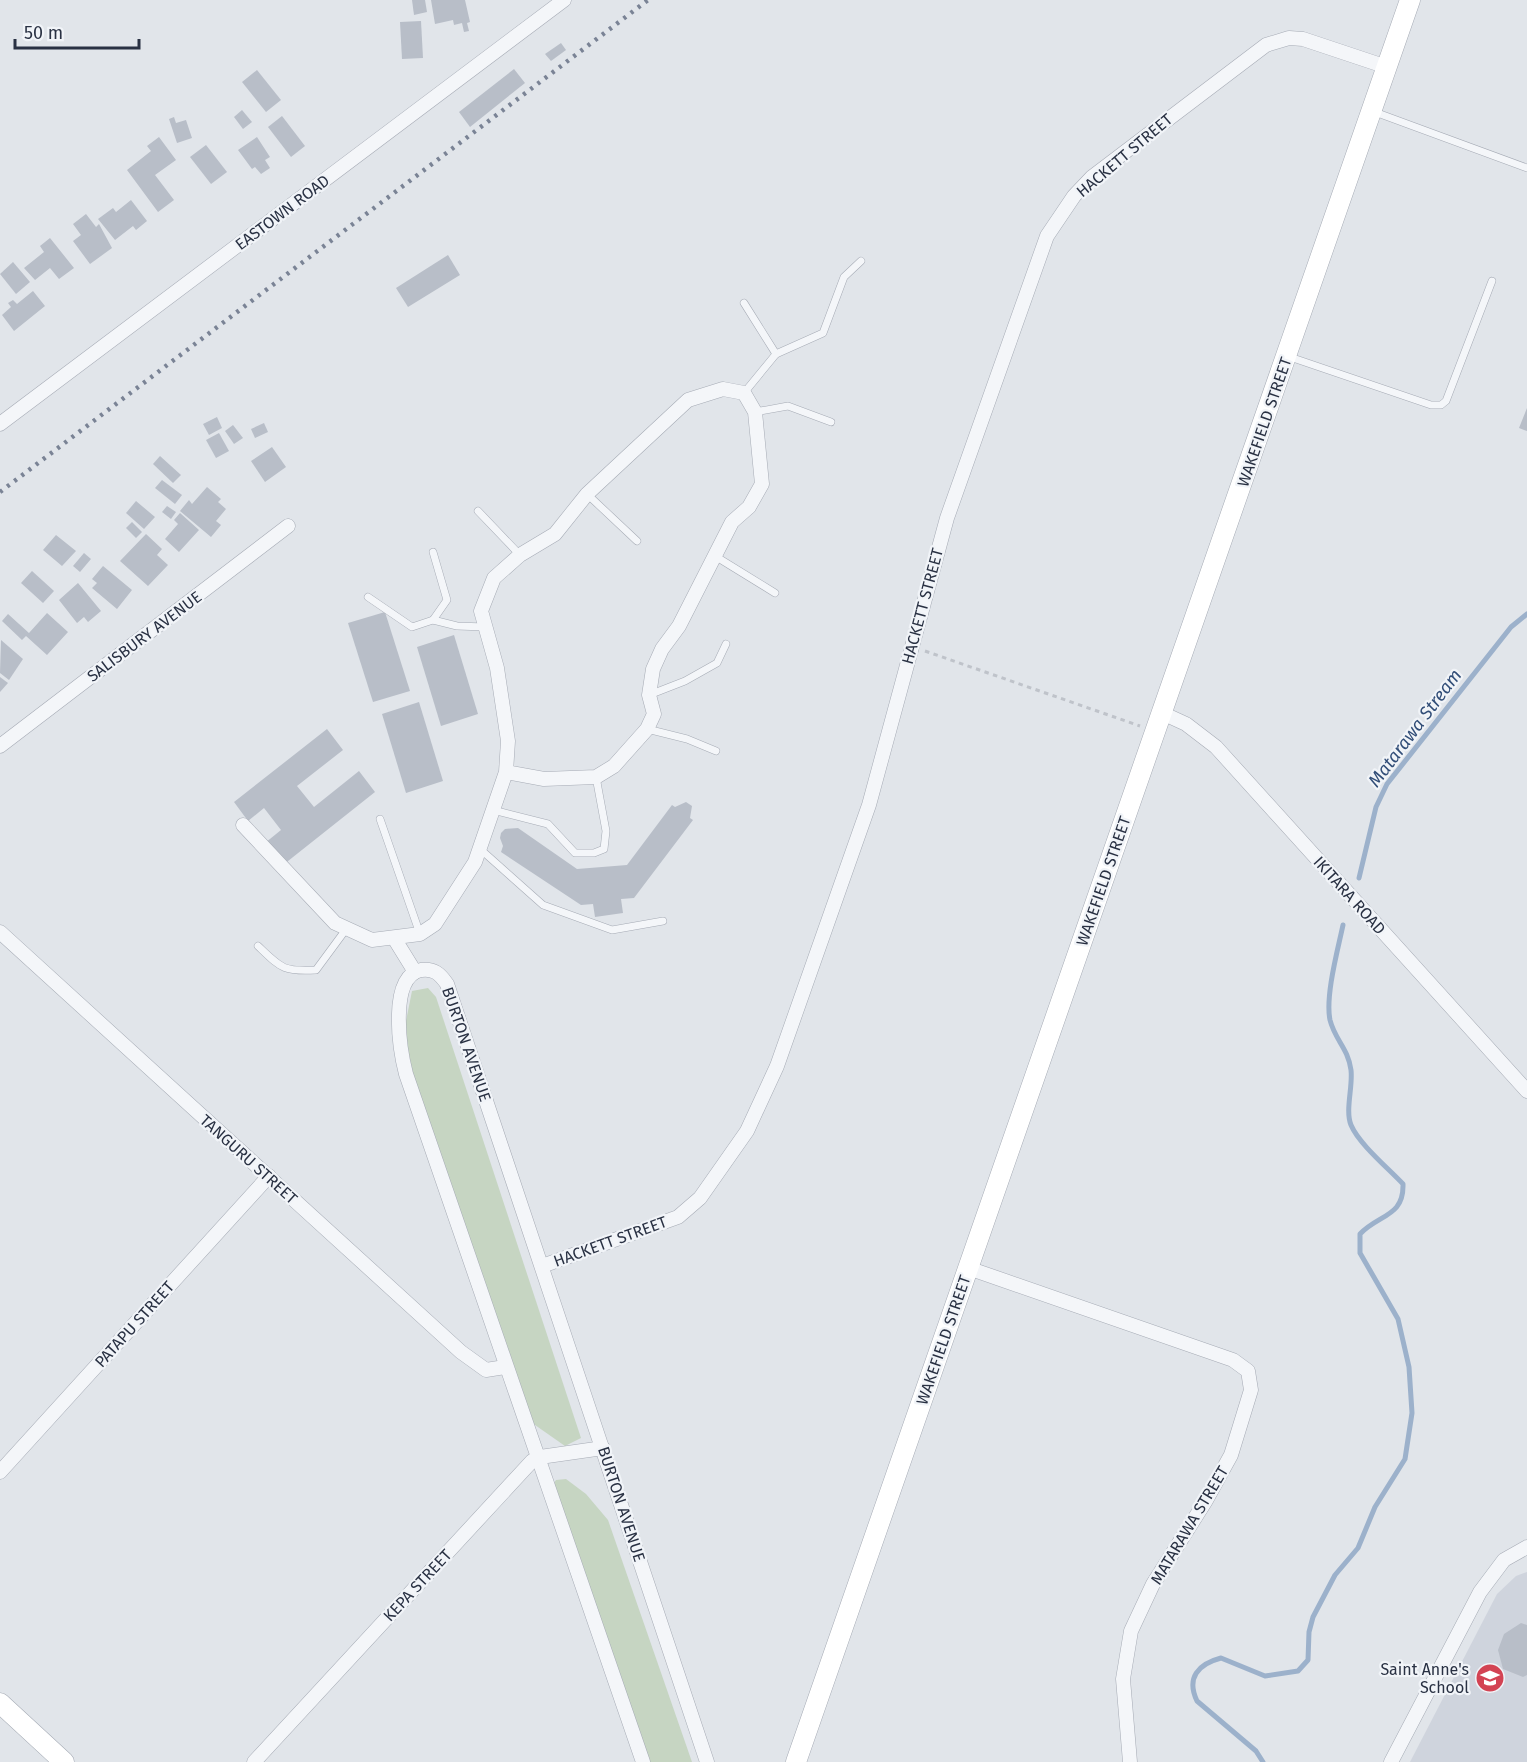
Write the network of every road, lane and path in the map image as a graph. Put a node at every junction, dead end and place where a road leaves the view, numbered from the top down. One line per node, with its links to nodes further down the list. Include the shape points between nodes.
1 (564, 0): 14 (street, EASTOWN ROAD)
2 (1410, 0): 3 (street, WAKEFIELD STREET)
3 (1387, 67): 4 (street, WAKEFIELD STREET); 27 (street, HACKETT STREET, via 1303,39 1289,38 1266,45 1130,147 1074,196 1036,260 946,518)
4 (1371, 111): 5 (lane); 10 (street, WAKEFIELD STREET)
5 (1527, 168)
6 (861, 261): 9 (lane, via 844,277 822,333)
7 (1492, 281): 10 (lane, via 1446,401 1441,405 1431,405)
8 (744, 303): 9 (lane)
9 (776, 354): 11 (lane)
10 (1287, 356): 29 (street, WAKEFIELD STREET)
11 (744, 393): 12 (street); 15 (street, via 723,389 688,399)
12 (755, 412): 13 (lane, via 788,406); 21 (street, via 762,484 749,507 732,522)
13 (831, 422)
14 (0, 424)
15 (587, 494): 18 (lane); 20 (street, via 555,534)
16 (478, 511): 20 (lane)
17 (288, 526): 31 (street, SALISBURY AVENUE)
18 (637, 541)
19 (433, 552): 24 (lane, via 447,600)
20 (520, 555): 25 (street, via 494,578 481,611)
21 (715, 556): 22 (lane); 28 (street, via 679,626 662,649)
22 (775, 593)
23 (368, 597): 24 (lane, via 412,627)
24 (433, 620): 25 (lane)
25 (485, 627): 33 (street, via 497,668 507,731)
26 (726, 644): 28 (lane, via 717,663)
27 (911, 646): 29 (path); 48 (street, HACKETT STREET, via 869,804 777,1066 747,1131 700,1198 678,1216)
28 (649, 695): 30 (street, via 654,714)
29 (1159, 722): 46 (street, IKITARA ROAD, via 1186,724 1216,747); 49 (street, WAKEFIELD STREET)
30 (647, 729): 32 (lane); 34 (street, via 614,766)
31 (0, 746)
32 (716, 751)
33 (506, 772): 34 (street, via 544,779); 35 (street)
34 (596, 777): 35 (lane, via 606,831 604,849 594,853 575,853 548,824)
35 (493, 810): 38 (street)
36 (380, 819): 42 (lane)
37 (243, 825): 40 (street, via 335,923)
38 (479, 848): 39 (lane, via 543,905 612,930); 42 (street, via 475,862 435,924)
39 (663, 921)
40 (347, 928): 43 (street, via 372,940); 44 (lane, via 316,970 292,972 281,968)
41 (0, 932): 47 (street, TANGURU STREET)
42 (420, 934): 43 (street)
43 (394, 938): 45 (street)
44 (258, 946)
45 (415, 972): 48 (street, BURTON AVENUE, via 432,970 441,974 447,984); 50 (street, via 401,993 399,1049)
46 (1527, 1091)
47 (269, 1176): 50 (street, TANGURU STREET, via 470,1361 486,1370); 53 (street, PATAPU STREET)
48 (542, 1266): 51 (street, BURTON AVENUE)
49 (968, 1268): 60 (street, WAKEFIELD STREET); 61 (street, MATARAWA STREET, via 1233,1360 1248,1371 1251,1390 1231,1455 1148,1592 1131,1631 1123,1679)
50 (505, 1367): 52 (street)
51 (603, 1448): 52 (street); 59 (street, BURTON AVENUE)
52 (540, 1457): 57 (street, KEPA STREET, via 523,1470); 58 (street)
53 (0, 1472)
54 (1527, 1547): 62 (street, via 1504,1560 1480,1592)
55 (0, 1703): 56 (street)
56 (64, 1762)
57 (254, 1762)
58 (643, 1762)
59 (707, 1762)
60 (796, 1762)
61 (1130, 1762)
62 (1391, 1762)

